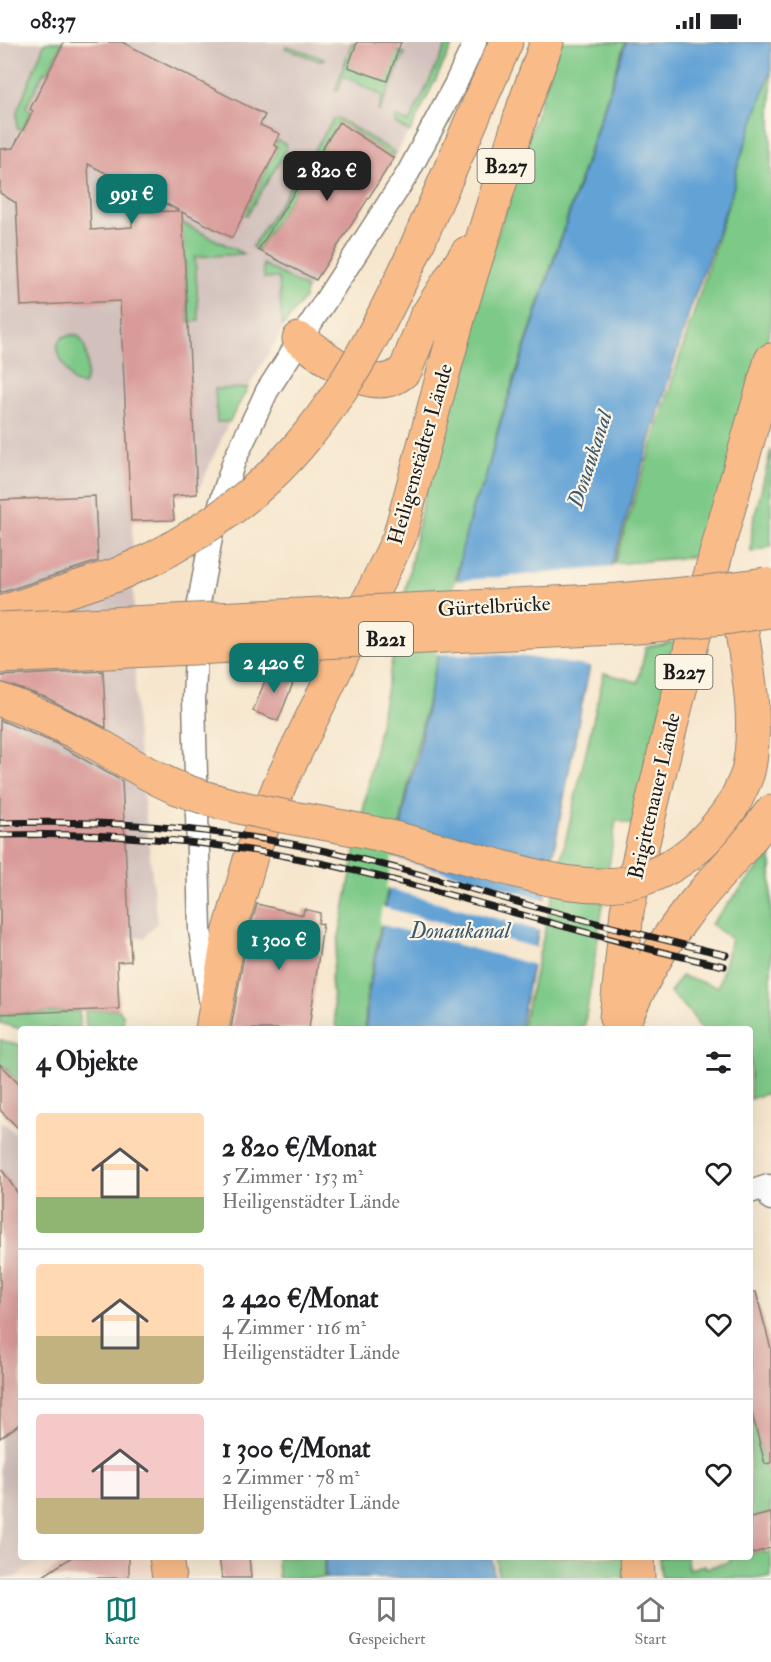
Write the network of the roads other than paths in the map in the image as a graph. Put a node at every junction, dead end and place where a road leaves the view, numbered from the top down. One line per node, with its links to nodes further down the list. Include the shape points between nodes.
1 (475, 42): 5 (street, Heiligenstädter Lände, via 408,172)
2 (506, 42): 9 (main road, bridge, via 383,318 357,365 300,443 269,478 196,535 116,575)
3 (547, 42): 4 (main road, Heiligenstädter Lände / B227)
4 (488, 225): 5 (main road, via 426,317 401,375 377,381 359,378); 14 (main road, Heiligenstädter Lände / B227, via 462,304 399,538 280,784 251,856 229,934)
5 (299, 339): 14 (street, Heiligenstädter Lände, via 267,392 234,461 213,527 198,608 194,699 200,930)
6 (771, 360): 7 (main road, Brigittenauer Lände / B227)
7 (724, 519): 12 (main road, bridge, via 752,712 747,774 735,802 705,842 663,871 638,880 610,885 561,881 380,835 230,805 149,774 62,725); 15 (main road, Brigittenauer Lände / B227, via 676,698 627,911)
8 (770, 597): 10 (main road, Gürtelbrücke / B221, bridge, via 706,592 618,600); 11 (main road, Gürtelbrücke / B221, bridge, via 721,618 637,627)
9 (0, 614)
10 (0, 629)
11 (0, 657)
12 (0, 700)
13 (771, 812): 16 (main road, via 682,918 657,955)
14 (213, 1025)
15 (615, 1026)
16 (622, 1026)
17 (166, 1560): 19 (main road)
18 (637, 1560): 20 (main road)
19 (169, 1578)
20 (638, 1578)

